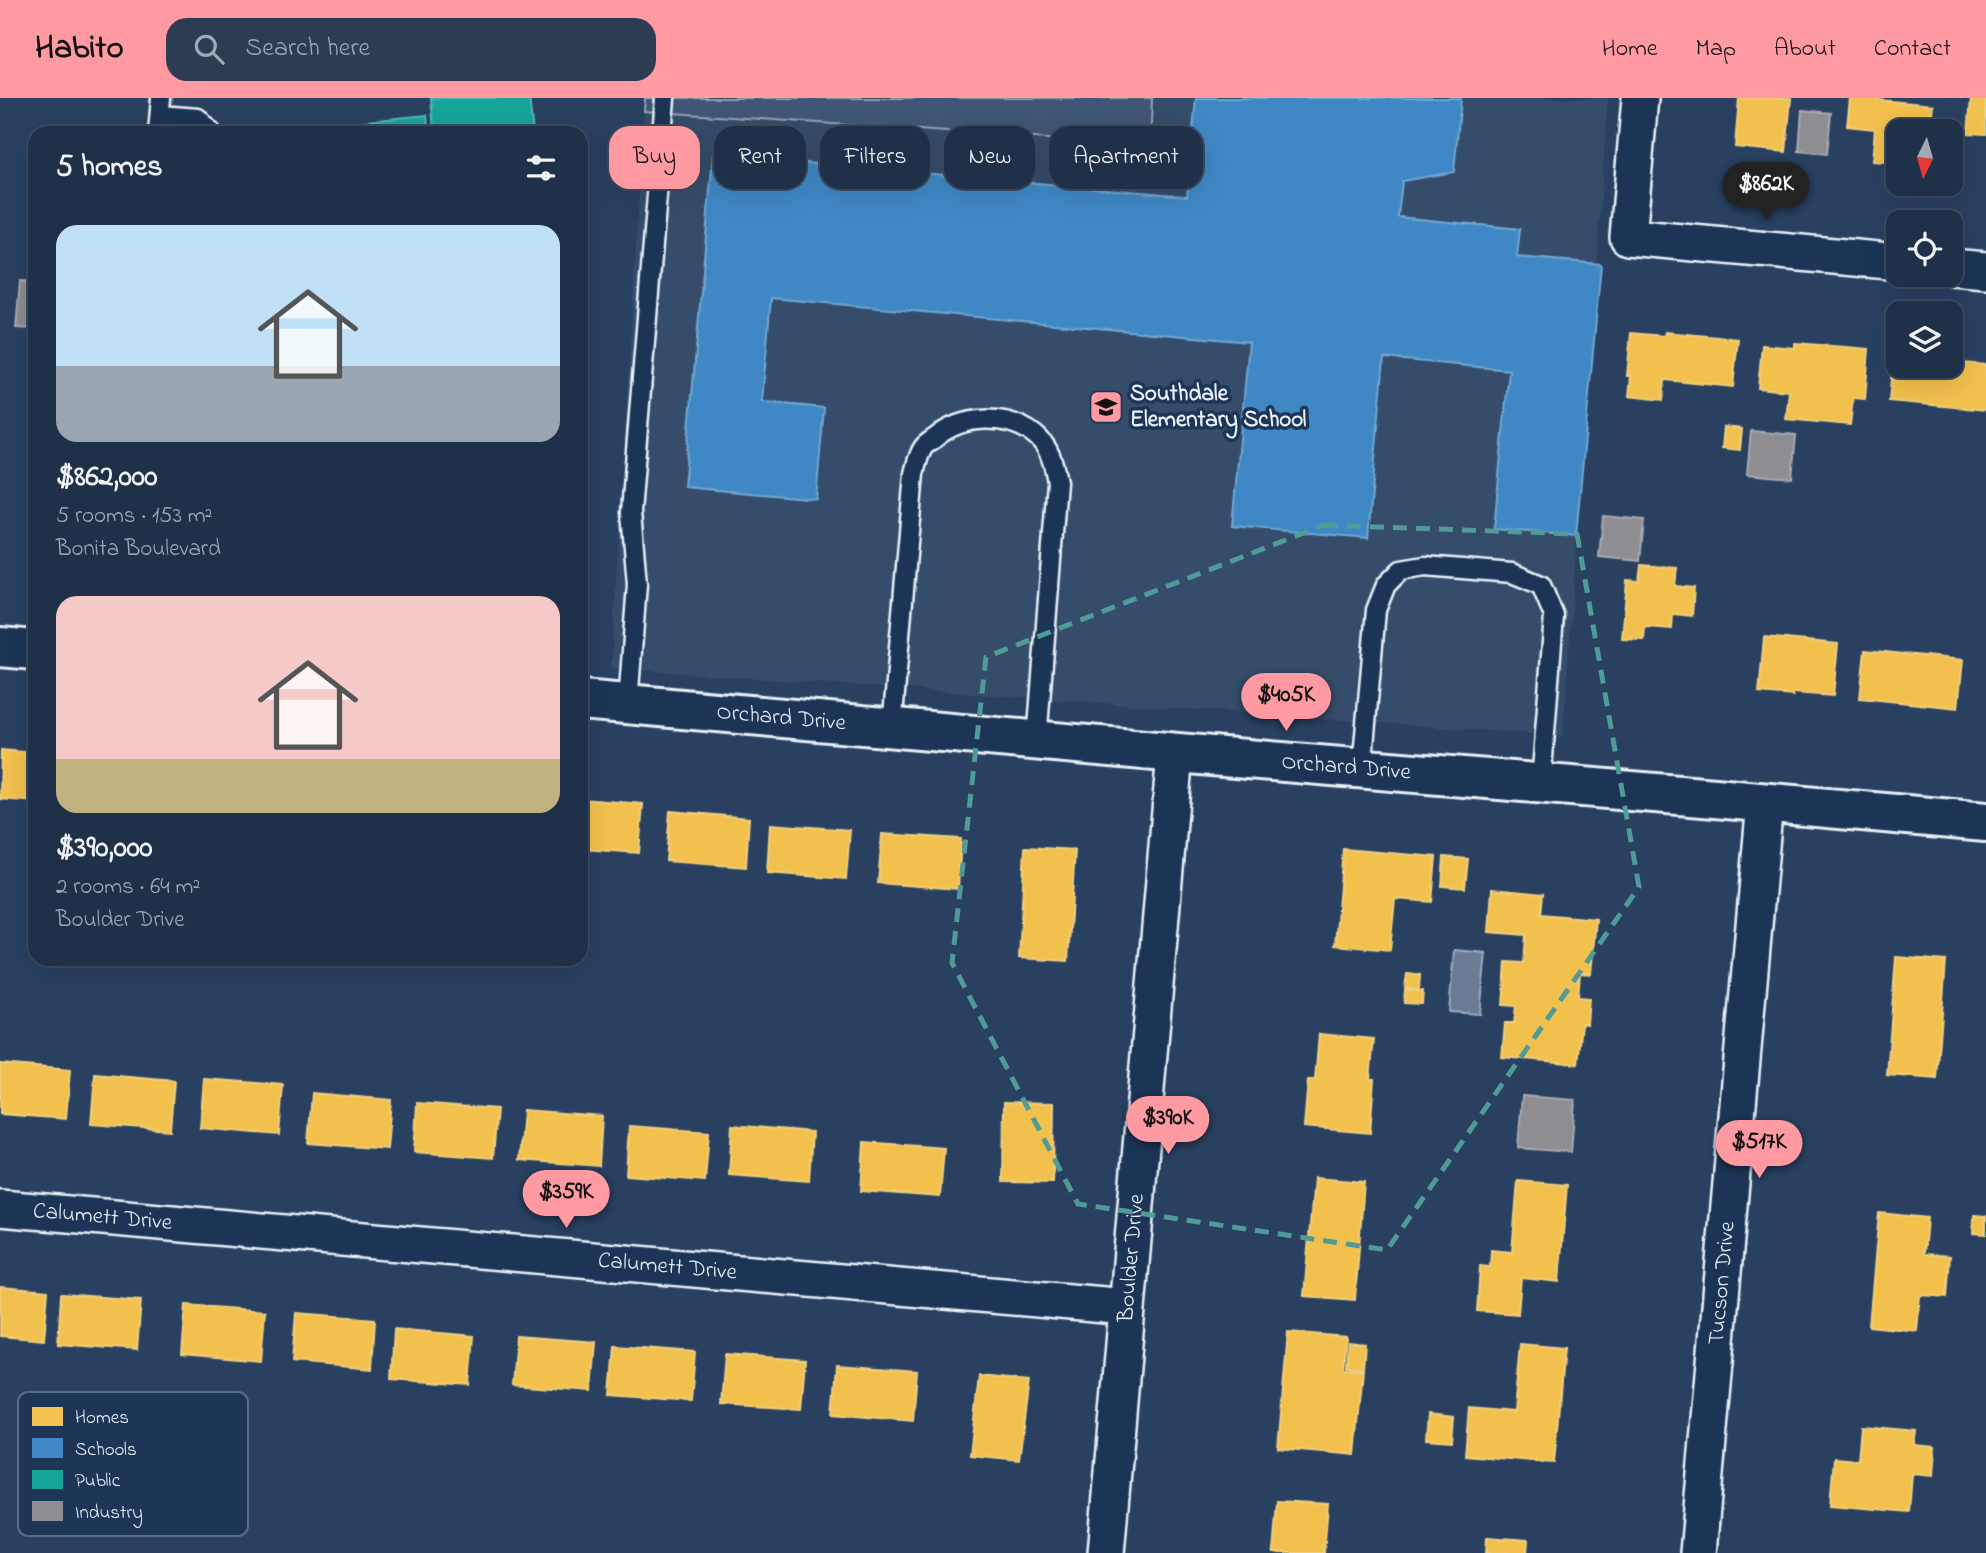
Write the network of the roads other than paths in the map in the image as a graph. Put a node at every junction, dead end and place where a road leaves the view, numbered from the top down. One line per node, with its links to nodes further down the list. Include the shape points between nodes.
1 (665, 98): 11 (lane, via 631,512 637,584)
2 (1640, 98): 5 (street, via 1628,237)
3 (160, 115): 4 (lane, via 198,118)
4 (205, 126)
5 (1886, 261)
6 (1963, 268): 7 (street)
7 (1986, 270)
8 (0, 647): 9 (street)
9 (28, 649)
10 (588, 701): 11 (street, Orchard Drive)
11 (628, 704): 12 (street, Orchard Drive)
12 (892, 728): 13 (street, Orchard Drive); 13 (lane, via 914,474 922,448 963,422 992,419 1016,423 1037,436 1053,458 1057,482)
13 (1037, 741): 14 (street, Orchard Drive)
14 (1175, 753): 15 (street, Orchard Drive); 20 (street, Boulder Drive)
15 (1362, 769): 16 (street, Orchard Drive); 16 (lane, via 1376,610 1385,585 1401,569 1425,566 1512,573 1542,585 1555,616)
16 (1541, 784): 17 (street, Orchard Drive)
17 (1765, 802): 18 (street, Orchard Drive); 22 (street, Tucson Drive)
18 (1986, 822)
19 (0, 1208): 20 (street, Calumett Drive)
20 (1128, 1307): 21 (street, Boulder Drive)
21 (1106, 1553)
22 (1698, 1553)

